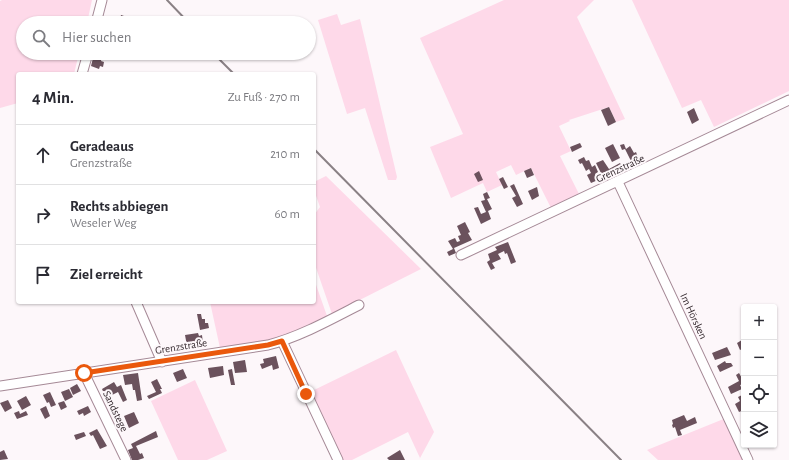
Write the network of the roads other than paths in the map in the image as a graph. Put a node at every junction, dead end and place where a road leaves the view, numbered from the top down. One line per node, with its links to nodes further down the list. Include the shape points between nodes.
1 (102, 0): 2 (street)
2 (98, 16)
3 (86, 60): 4 (street)
4 (83, 72)
5 (789, 100): 6 (street, Grenzstraße)
6 (618, 182): 7 (street, Grenzstraße); 16 (street, Im Hörsken)
7 (462, 255)
8 (137, 304): 11 (street)
9 (359, 305): 10 (street, Grenzstraße)
10 (282, 341): 11 (street, Grenzstraße); 15 (street)
11 (162, 362): 12 (street, Grenzstraße)
12 (84, 373): 13 (street, Grenzstraße); 14 (street, Sandstege)
13 (0, 386)
14 (126, 460)
15 (338, 460)
16 (748, 460)

